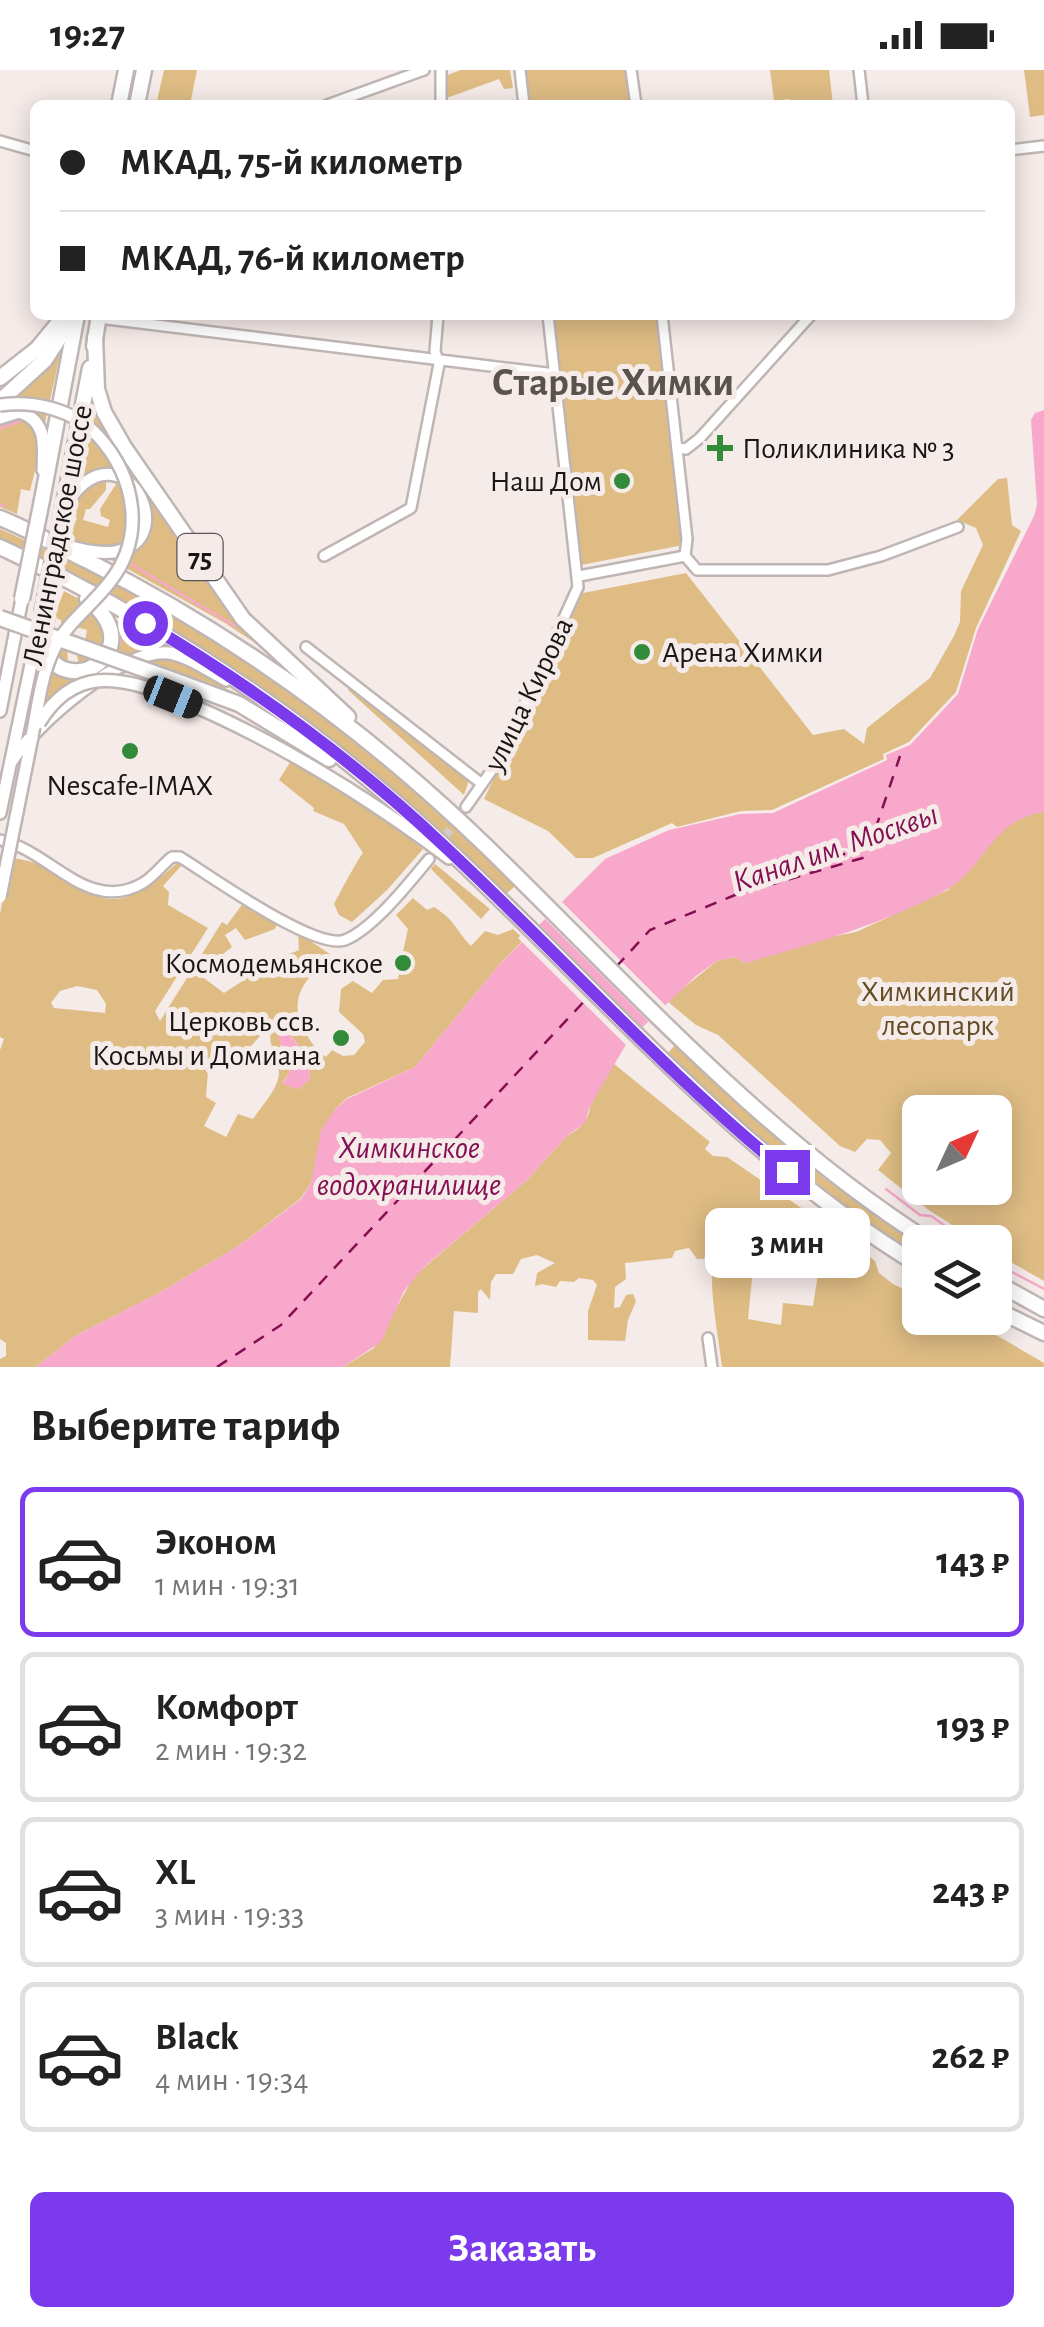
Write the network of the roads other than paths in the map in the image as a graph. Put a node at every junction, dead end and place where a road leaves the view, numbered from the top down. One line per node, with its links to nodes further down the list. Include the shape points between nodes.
1 (126, 70): 8 (highway)
2 (144, 70): 9 (highway)
3 (424, 70): 10 (street)
4 (441, 70): 11 (street)
5 (520, 70): 12 (street)
6 (632, 70): 13 (street)
7 (859, 70): 14 (street)
8 (120, 100)
9 (138, 100)
10 (341, 100)
11 (440, 100)
12 (523, 100)
13 (635, 100)
14 (863, 100)
15 (0, 141): 18 (street)
16 (1044, 146): 17 (street)
17 (1015, 149)
18 (30, 150)
19 (61, 320): 31 (highway)
20 (72, 320): 32 (highway, via 45,360)
21 (74, 320): 35 (highway, Ленинградское шоссе)
22 (99, 320): 28 (highway, Ленинградское шоссе)
23 (123, 320): 29 (street)
24 (438, 320): 29 (street)
25 (549, 320): 30 (street)
26 (663, 320): 34 (street)
27 (806, 320): 34 (street, via 694,444)
28 (96, 337): 36 (highway, Ленинградское шоссе); 52 (highway, 75, via 97,389 124,447 243,618 340,707)
29 (437, 360): 30 (street); 41 (street, via 411,508)
30 (555, 374): 44 (street)
31 (0, 378)
32 (0, 403): 51 (main road, bridge, via 45,406 85,424 119,464 132,506 131,544 54,650)
33 (0, 418): 35 (main road, via 24,413 42,430)
34 (677, 448): 42 (street)
35 (42, 500): 45 (highway, Ленинградское шоссе, bridge)
36 (63, 509): 39 (main road, via 84,482 113,476 139,491 146,522 132,544 108,554); 46 (highway, Ленинградское шоссе, bridge)
37 (3, 518): 39 (highway)
38 (958, 527): 42 (street, via 828,570 696,570)
39 (37, 536): 52 (highway, via 210,627)
40 (4, 550): 43 (highway)
41 (324, 556)
42 (685, 556): 44 (street)
43 (55, 574): 46 (highway, via 108,619 108,654 86,671 61,667 46,649); 49 (highway)
44 (579, 576): 54 (street, улица Кирова, via 576,597)
45 (22, 599): 47 (highway); 50 (main road, Ленинградское шоссе)
46 (42, 609): 53 (main road, Ленинградское шоссе)
47 (0, 621): 56 (highway, bridge, via 239,704)
48 (306, 647): 54 (street)
49 (274, 706): 53 (main road, via 176,655 158,653 66,701); 56 (highway)
50 (0, 712)
51 (32, 736): 60 (main road, bridge, via 49,707 88,682 114,680 155,690 312,764); 61 (main road, bridge)
52 (367, 742): 62 (highway, via 483,843 675,1036 827,1169)
53 (11, 762): 57 (main road, Ленинградское шоссе)
54 (482, 784): 55 (street, улица Кирова)
55 (466, 806)
56 (401, 807): 60 (highway)
57 (0, 813)
58 (0, 840): 59 (street, via 106,892 134,888 180,856 332,942 360,930)
59 (429, 859)
60 (488, 888): 63 (highway, via 656,1054 799,1182)
61 (0, 898)
62 (906, 1225)
63 (902, 1254)
64 (1012, 1290): 65 (highway)
65 (1044, 1306)
66 (1012, 1318): 67 (highway)
67 (1044, 1336)
68 (708, 1338): 69 (street)
69 (712, 1367)

